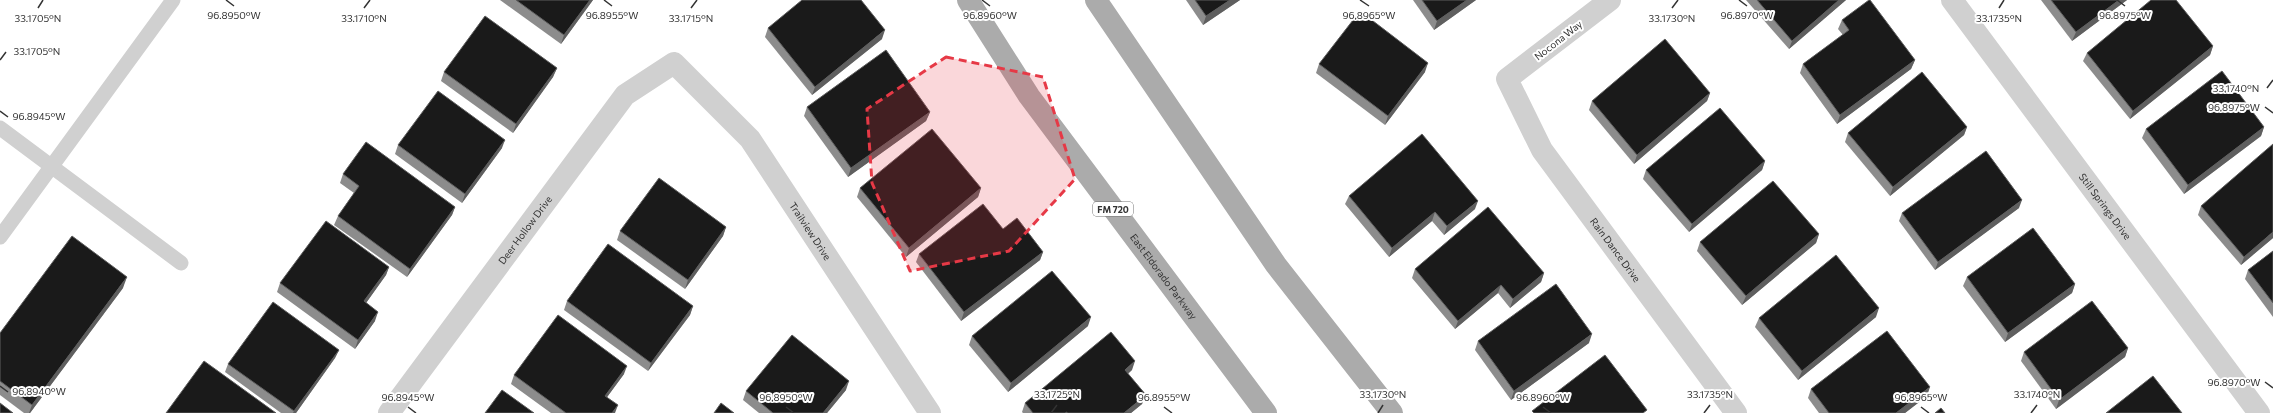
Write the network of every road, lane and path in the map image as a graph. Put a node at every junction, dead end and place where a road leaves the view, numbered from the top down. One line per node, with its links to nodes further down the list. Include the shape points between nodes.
1 (173, 0): 9 (lane)
2 (968, 0): 14 (main road, East Eldorado Parkway / FM 720, via 1029,96)
3 (1096, 0): 15 (main road, via 1276,265)
4 (1610, 0): 7 (street, Nocona Way)
5 (1952, 0): 17 (street, Still Springs Drive)
6 (674, 63): 12 (street, Deer Hollow Drive, via 625,95); 13 (street, Trailview Drive, via 750,139)
7 (1507, 79): 16 (street, Rain Dance Drive, via 1542,150)
8 (0, 128): 9 (lane)
9 (52, 168): 10 (lane); 11 (lane)
10 (0, 237)
11 (180, 263)
12 (389, 413)
13 (930, 413)
14 (1266, 413)
15 (1392, 413)
16 (1736, 413)
17 (2259, 413)

